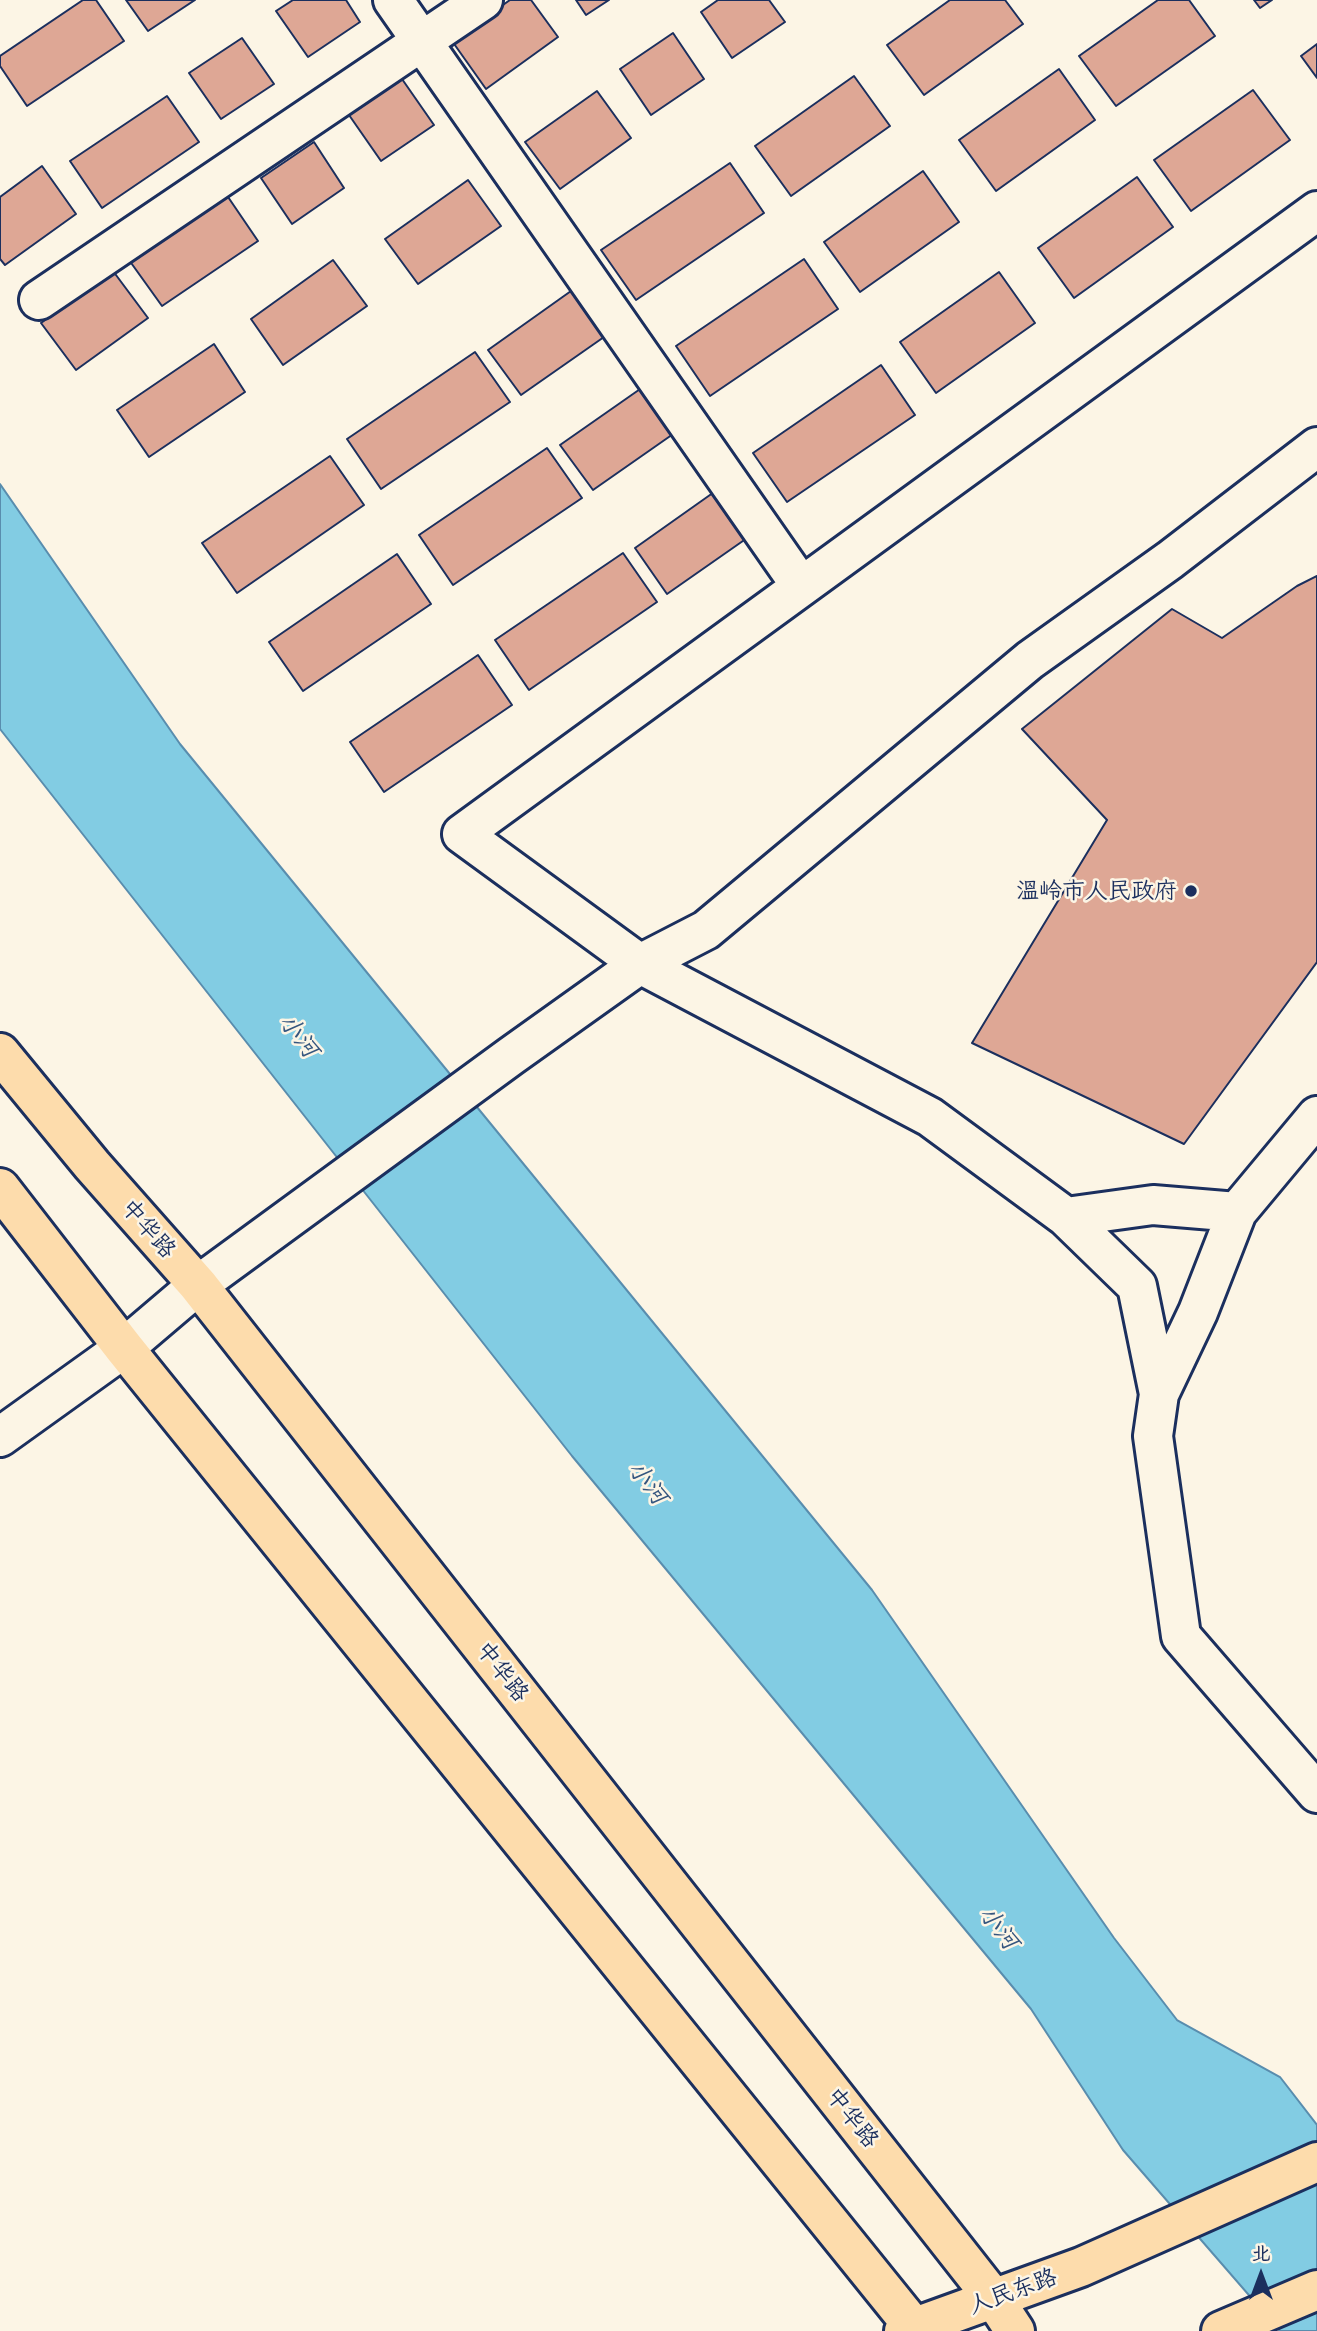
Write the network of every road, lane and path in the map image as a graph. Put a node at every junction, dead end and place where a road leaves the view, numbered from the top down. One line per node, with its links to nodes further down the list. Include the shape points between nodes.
1 (393, 0): 3 (street)
2 (483, 0): 3 (street)
3 (422, 41): 5 (street); 7 (street)
4 (1317, 211): 7 (street)
5 (39, 300)
6 (1317, 447): 8 (street, via 1030,660 706,930)
7 (800, 586): 8 (street, via 462,834)
8 (640, 964): 13 (street, via 930,1117); 14 (street)
9 (0, 1053): 14 (main road, 中华路)
10 (1317, 1116): 12 (street)
11 (0, 1188): 15 (main road)
12 (1237, 1212): 13 (street, via 1153,1205); 16 (street, via 1198,1312)
13 (1066, 1217): 16 (street, via 1137,1286)
14 (198, 1285): 15 (street); 21 (main road, 中华路)
15 (124, 1348): 17 (street); 22 (main road)
16 (1159, 1394): 18 (street, via 1153,1436 1181,1636)
17 (0, 1437)
18 (1317, 1793)
19 (1317, 2162): 21 (main road, 人民东路, via 1081,2267)
20 (1317, 2290): 24 (main road)
21 (994, 2299): 22 (main road, 人民东路); 23 (main road, 中华路)
22 (912, 2330)
23 (1015, 2331)
24 (1221, 2331)

